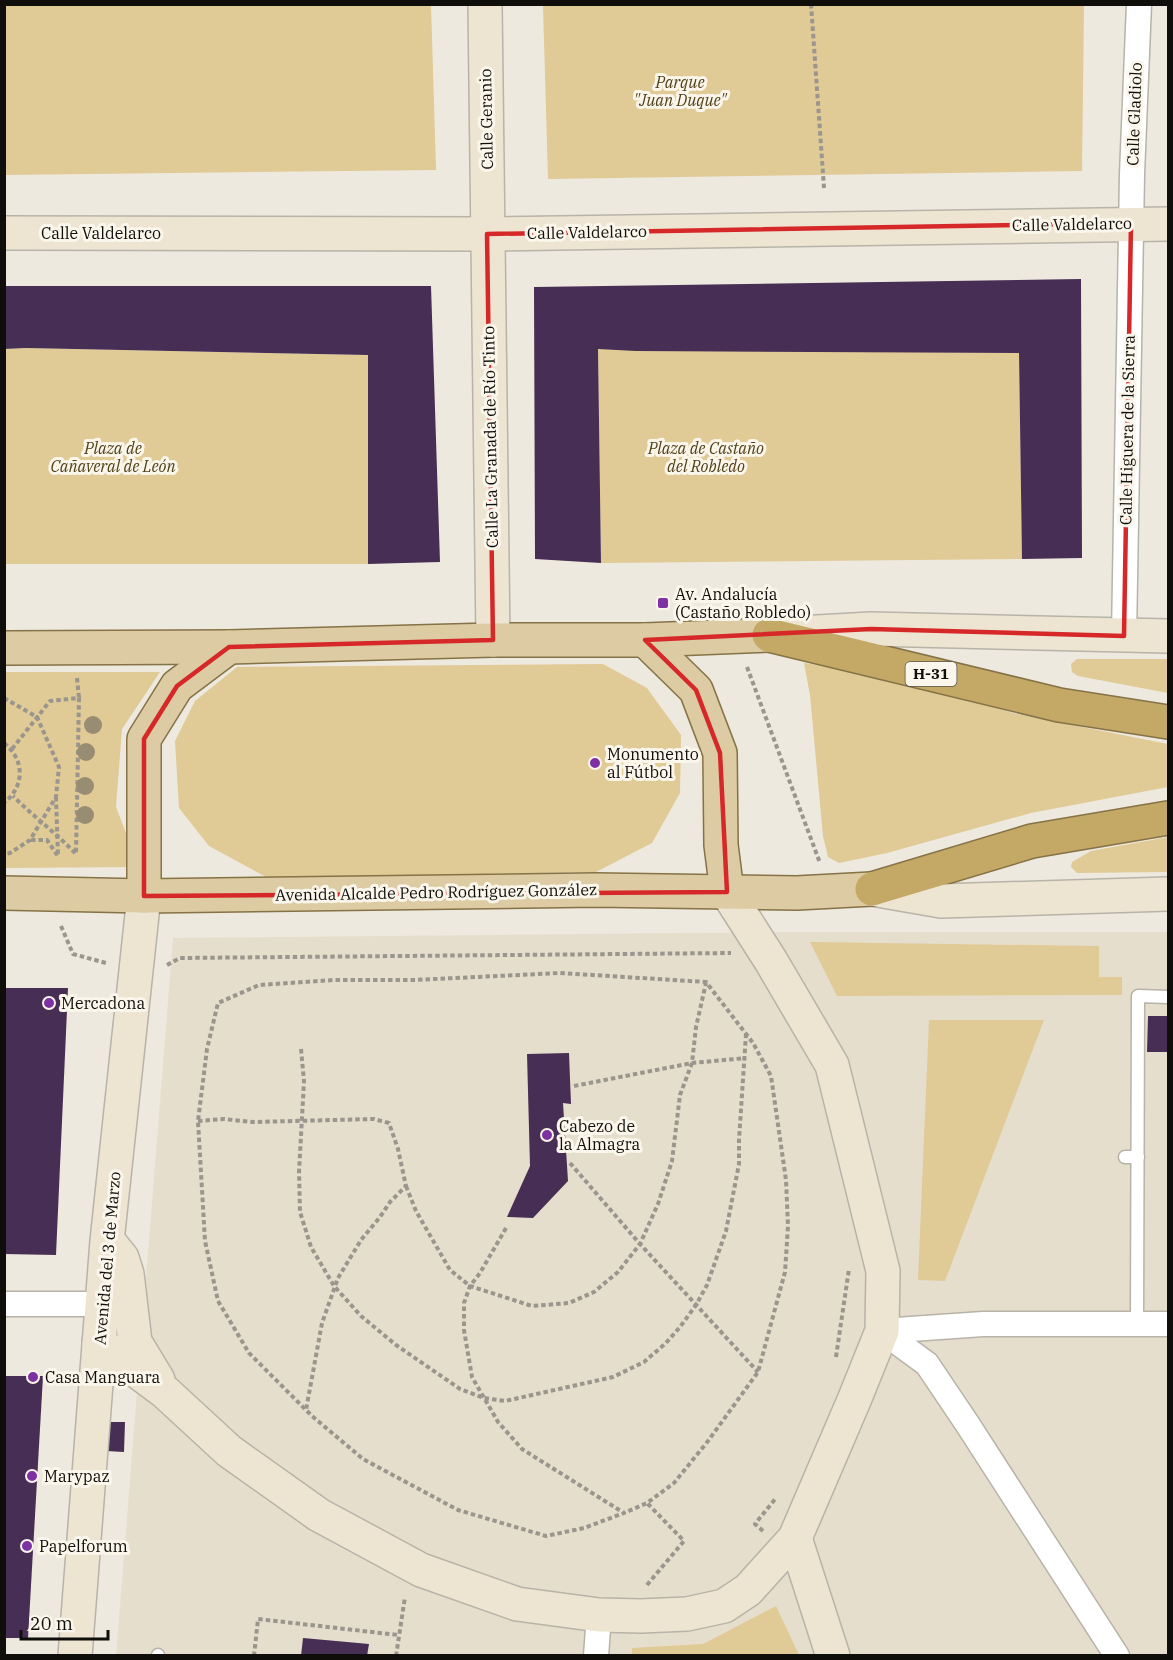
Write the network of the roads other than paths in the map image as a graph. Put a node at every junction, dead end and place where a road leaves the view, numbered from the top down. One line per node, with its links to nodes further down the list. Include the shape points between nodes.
1 (485, 4): 6 (street, Calle Geranio)
2 (1139, 4): 3 (street, Calle Gladiolo)
3 (1131, 223): 4 (street, Calle Valdelarco); 6 (street, Calle Valdelarco); 8 (street, Calle Higuera de la Sierra)
4 (1168, 224)
5 (4, 233): 6 (street, Calle Valdelarco)
6 (487, 234): 10 (street, Calle La Granada de Río Tinto)
7 (769, 635): 8 (street, via 871,629); 11 (main road); 14 (highway, H-31, via 1059,705)
8 (1124, 636): 9 (street)
9 (1168, 636)
10 (493, 640): 11 (main road); 12 (main road)
11 (645, 640): 17 (main road, via 696,690 720,753 721,845)
12 (229, 646): 13 (main road); 20 (main road, via 177,686 144,739)
13 (4, 648)
14 (1168, 722)
15 (1168, 818): 16 (highway, via 1032,841)
16 (872, 889): 17 (main road, Avenida Alcalde Pedro Rodríguez González); 19 (street, Avenida Alcalde Pedro Rodríguez González, via 941,902)
17 (727, 891): 20 (main road, Avenida Alcalde Pedro Rodríguez González); 29 (street, via 832,1065 883,1271)
18 (4, 893): 20 (main road, Avenida Alcalde Pedro Rodríguez González)
19 (1168, 894)
20 (144, 896): 24 (street, Avenida del 3 de Marzo)
21 (1168, 997): 23 (lane, via 1138,996)
22 (1125, 1157): 23 (lane)
23 (1138, 1157): 27 (lane)
24 (107, 1241): 26 (street, Avenida del 3 de Marzo); 31 (street, via 122,1258 135,1342)
25 (4, 1304): 26 (street)
26 (102, 1304): 30 (street, Avenida del 3 de Marzo)
27 (1137, 1324): 28 (street); 29 (street, via 982,1324)
28 (1168, 1324)
29 (882, 1331): 32 (street); 37 (street, via 927,1364)
30 (99, 1343): 31 (street); 34 (street, Avenida del 3 de Marzo)
31 (165, 1392): 33 (street, via 229,1451 319,1515 421,1570 517,1604)
32 (795, 1538): 33 (street, via 748,1590 724,1606 687,1614); 36 (street)
33 (599, 1615): 35 (street)
34 (75, 1656)
35 (596, 1656)
36 (833, 1656)
37 (1117, 1656)

